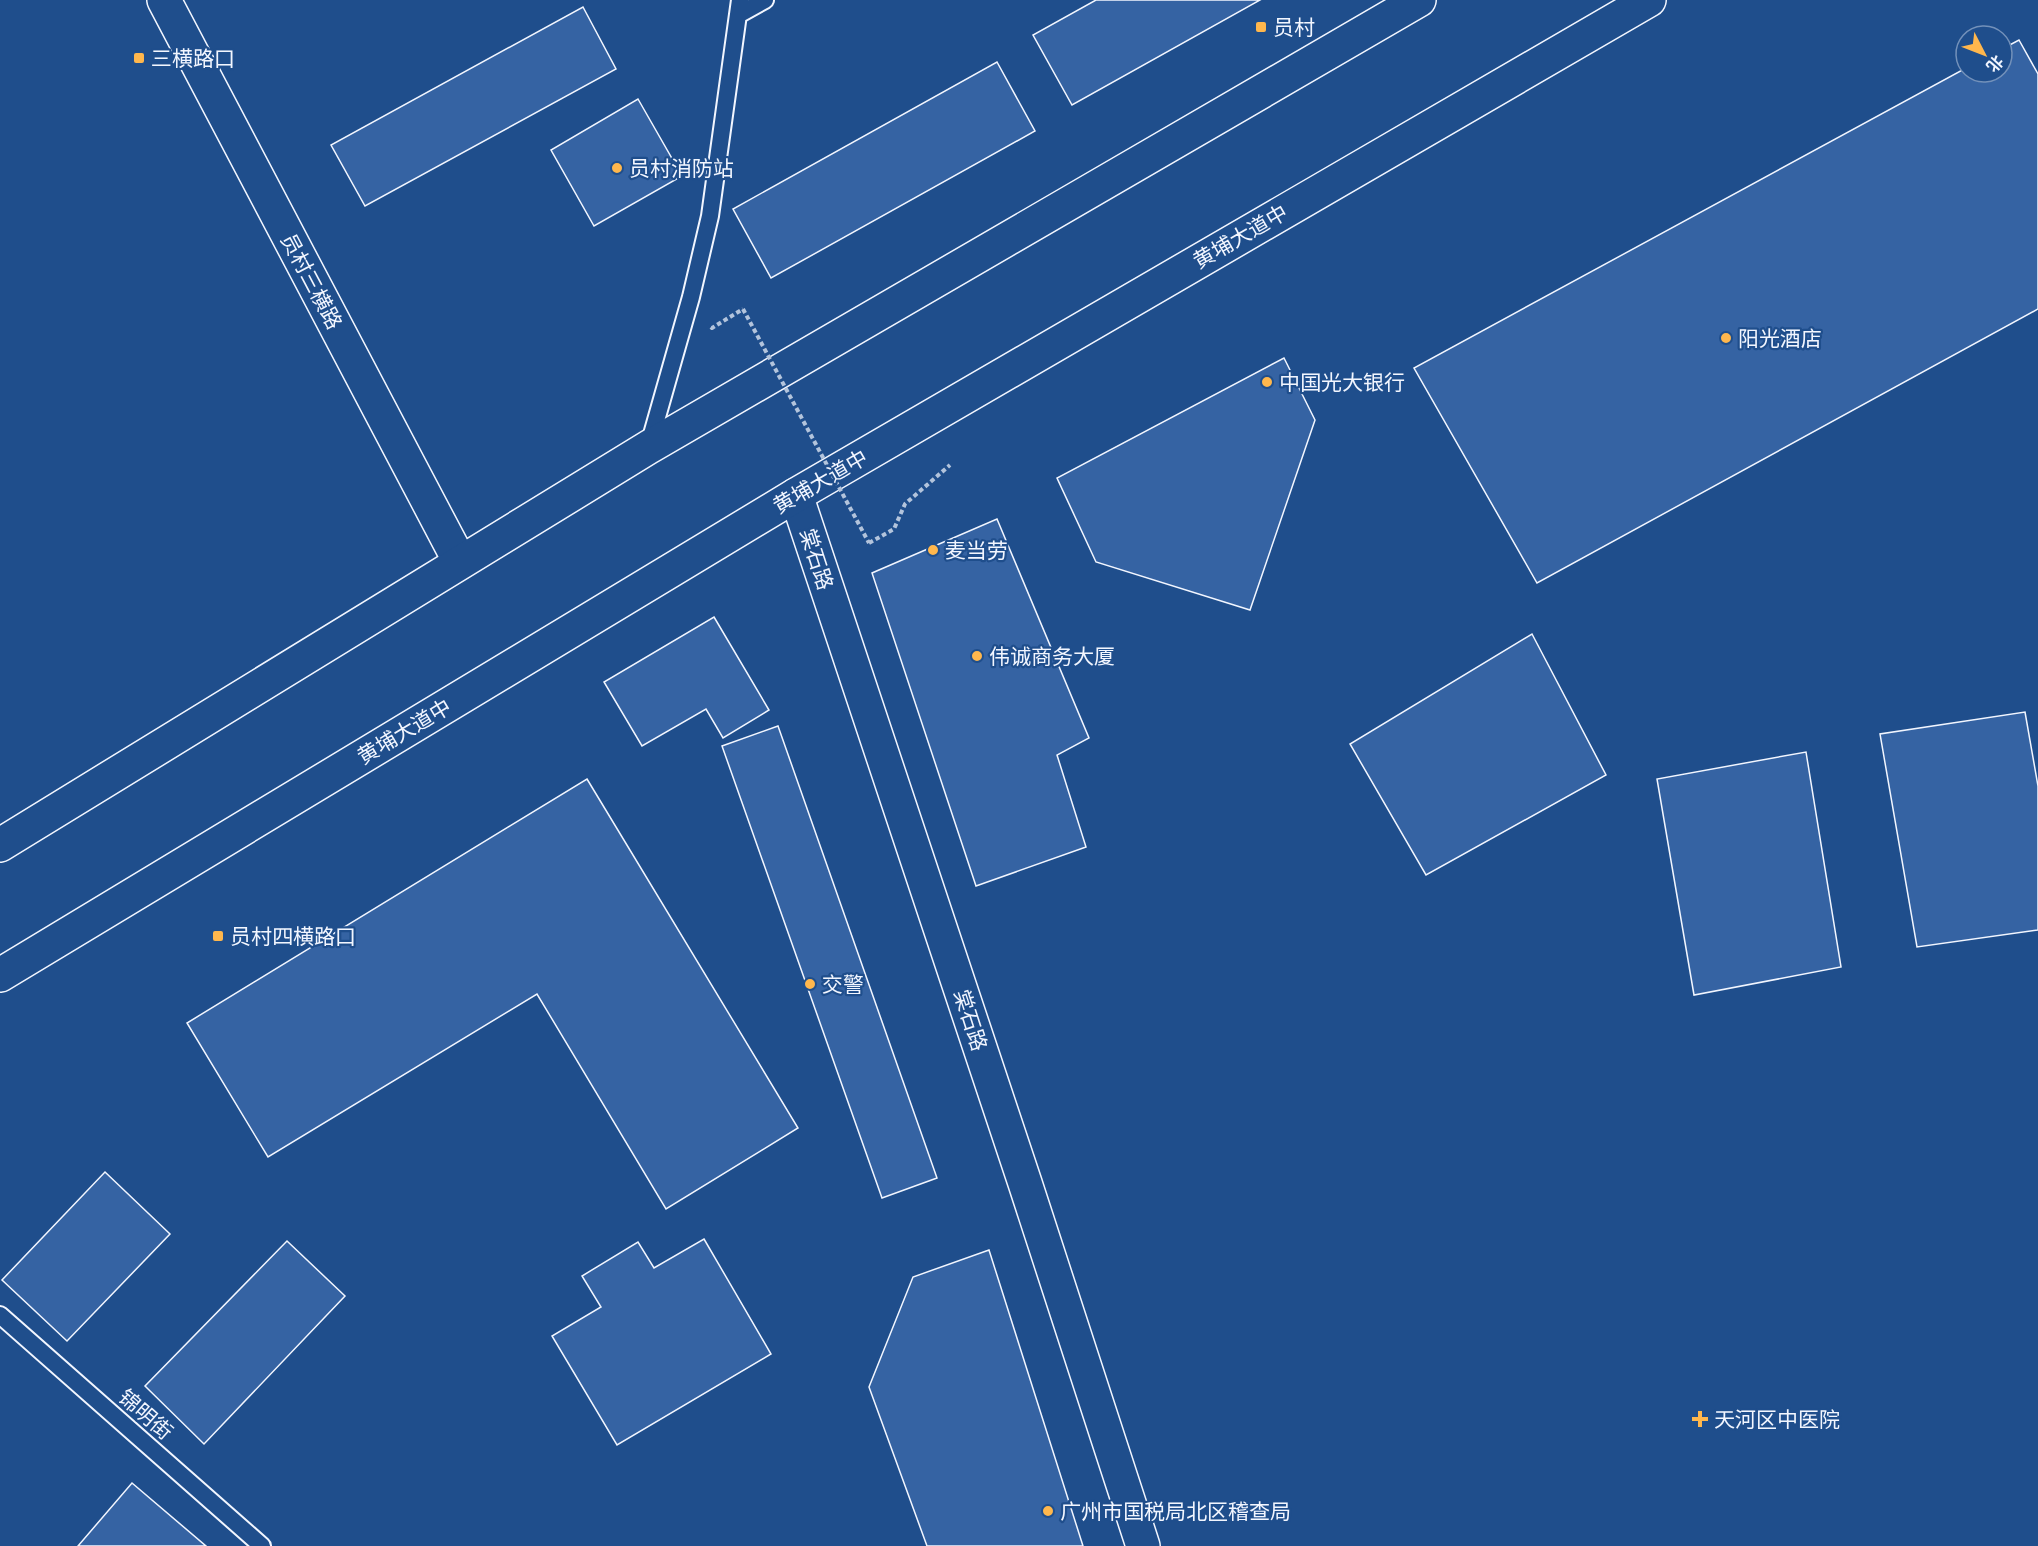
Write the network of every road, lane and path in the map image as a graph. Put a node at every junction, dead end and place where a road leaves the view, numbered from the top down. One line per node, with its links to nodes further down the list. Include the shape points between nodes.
1 (164, 0): 10 (main road, 员村三横路)
2 (765, 0): 5 (lane)
3 (1419, 0): 7 (main road)
4 (1649, 0): 9 (main road, 黄埔大道中)
5 (739, 7): 7 (lane, via 710,216 692,297)
6 (743, 309): 8 (path, bridge, via 869,543 894,529 905,504)
7 (649, 447): 10 (main road)
8 (950, 465)
9 (795, 495): 12 (main road, 黄埔大道中); 15 (main road, 棠石路)
10 (460, 562): 11 (main road)
11 (0, 845)
12 (0, 975)
13 (0, 1315): 14 (lane, 锦明街)
14 (262, 1546)
15 (1143, 1546)

